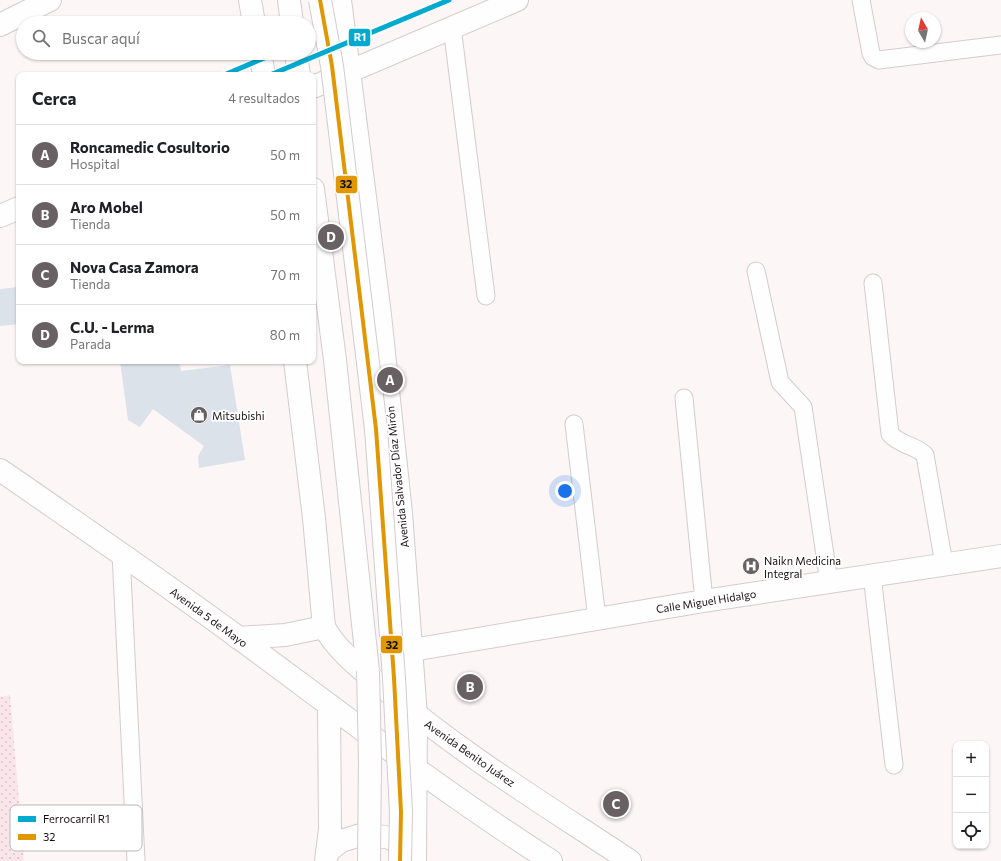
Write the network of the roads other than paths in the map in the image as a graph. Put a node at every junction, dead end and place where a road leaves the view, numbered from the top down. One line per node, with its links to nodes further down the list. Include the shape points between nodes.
1 (50, 0): 8 (main road)
2 (250, 0): 9 (main road)
3 (289, 0): 10 (main road)
4 (320, 0): 48 (main road, Avenida Salvador Díaz Mirón, bridge, via 332,66 376,429 401,812)
5 (340, 0): 17 (main road, Avenida Salvador Díaz Mirón)
6 (517, 0): 13 (main road)
7 (861, 0): 14 (lane, via 871,53 879,60)
8 (18, 16)
9 (253, 16)
10 (291, 16)
11 (16, 17): 12 (main road)
12 (0, 25)
13 (452, 27): 17 (main road); 26 (lane)
14 (1001, 44)
15 (261, 60): 18 (main road)
16 (297, 60): 19 (main road)
17 (349, 71): 20 (main road); 40 (main road, Avenida Salvador Díaz Mirón, via 380,315 401,513)
18 (263, 72)
19 (298, 72)
20 (316, 86)
21 (16, 209): 23 (main road)
22 (316, 213): 50 (main road, bridge, via 368,671)
23 (0, 216)
24 (756, 271): 35 (lane, via 780,382 803,407)
25 (872, 283): 33 (lane, via 890,434 898,442 919,449 925,455)
26 (486, 296)
27 (295, 364): 38 (main road)
28 (684, 398): 36 (lane)
29 (574, 424): 37 (lane)
30 (0, 470): 31 (main road, Avenida 5 de Mayo)
31 (121, 553): 39 (main road, Avenida 5 de Mayo); 45 (lane)
32 (1001, 556): 33 (main road, Calle Miguel Hidalgo)
33 (944, 564): 34 (main road, Calle Miguel Hidalgo)
34 (872, 575): 35 (main road, Calle Miguel Hidalgo); 43 (lane)
35 (829, 582): 36 (main road, Calle Miguel Hidalgo)
36 (704, 601): 37 (main road, Calle Miguel Hidalgo)
37 (597, 619): 40 (main road, Calle Miguel Hidalgo)
38 (324, 627): 39 (main road, via 285,635); 42 (main road, Avenida Benito Juárez, via 348,657)
39 (238, 638): 41 (main road, Avenida 5 de Mayo)
40 (412, 650): 42 (main road, Avenida Salvador Díaz Mirón)
41 (329, 705): 44 (main road, Avenida 5 de Mayo); 47 (main road, via 330,829)
42 (416, 716): 44 (main road, Avenida Salvador Díaz Mirón); 52 (main road, Avenida Benito Juárez)
43 (894, 765)
44 (416, 768): 48 (main road, Avenida Salvador Díaz Mirón); 51 (main road, via 500,829)
45 (133, 805)
46 (136, 851): 49 (lane)
47 (327, 856): 48 (main road, via 341,841 364,834 391,838)
48 (410, 859)
49 (136, 861)
50 (369, 861)
51 (551, 861)
52 (630, 861)

